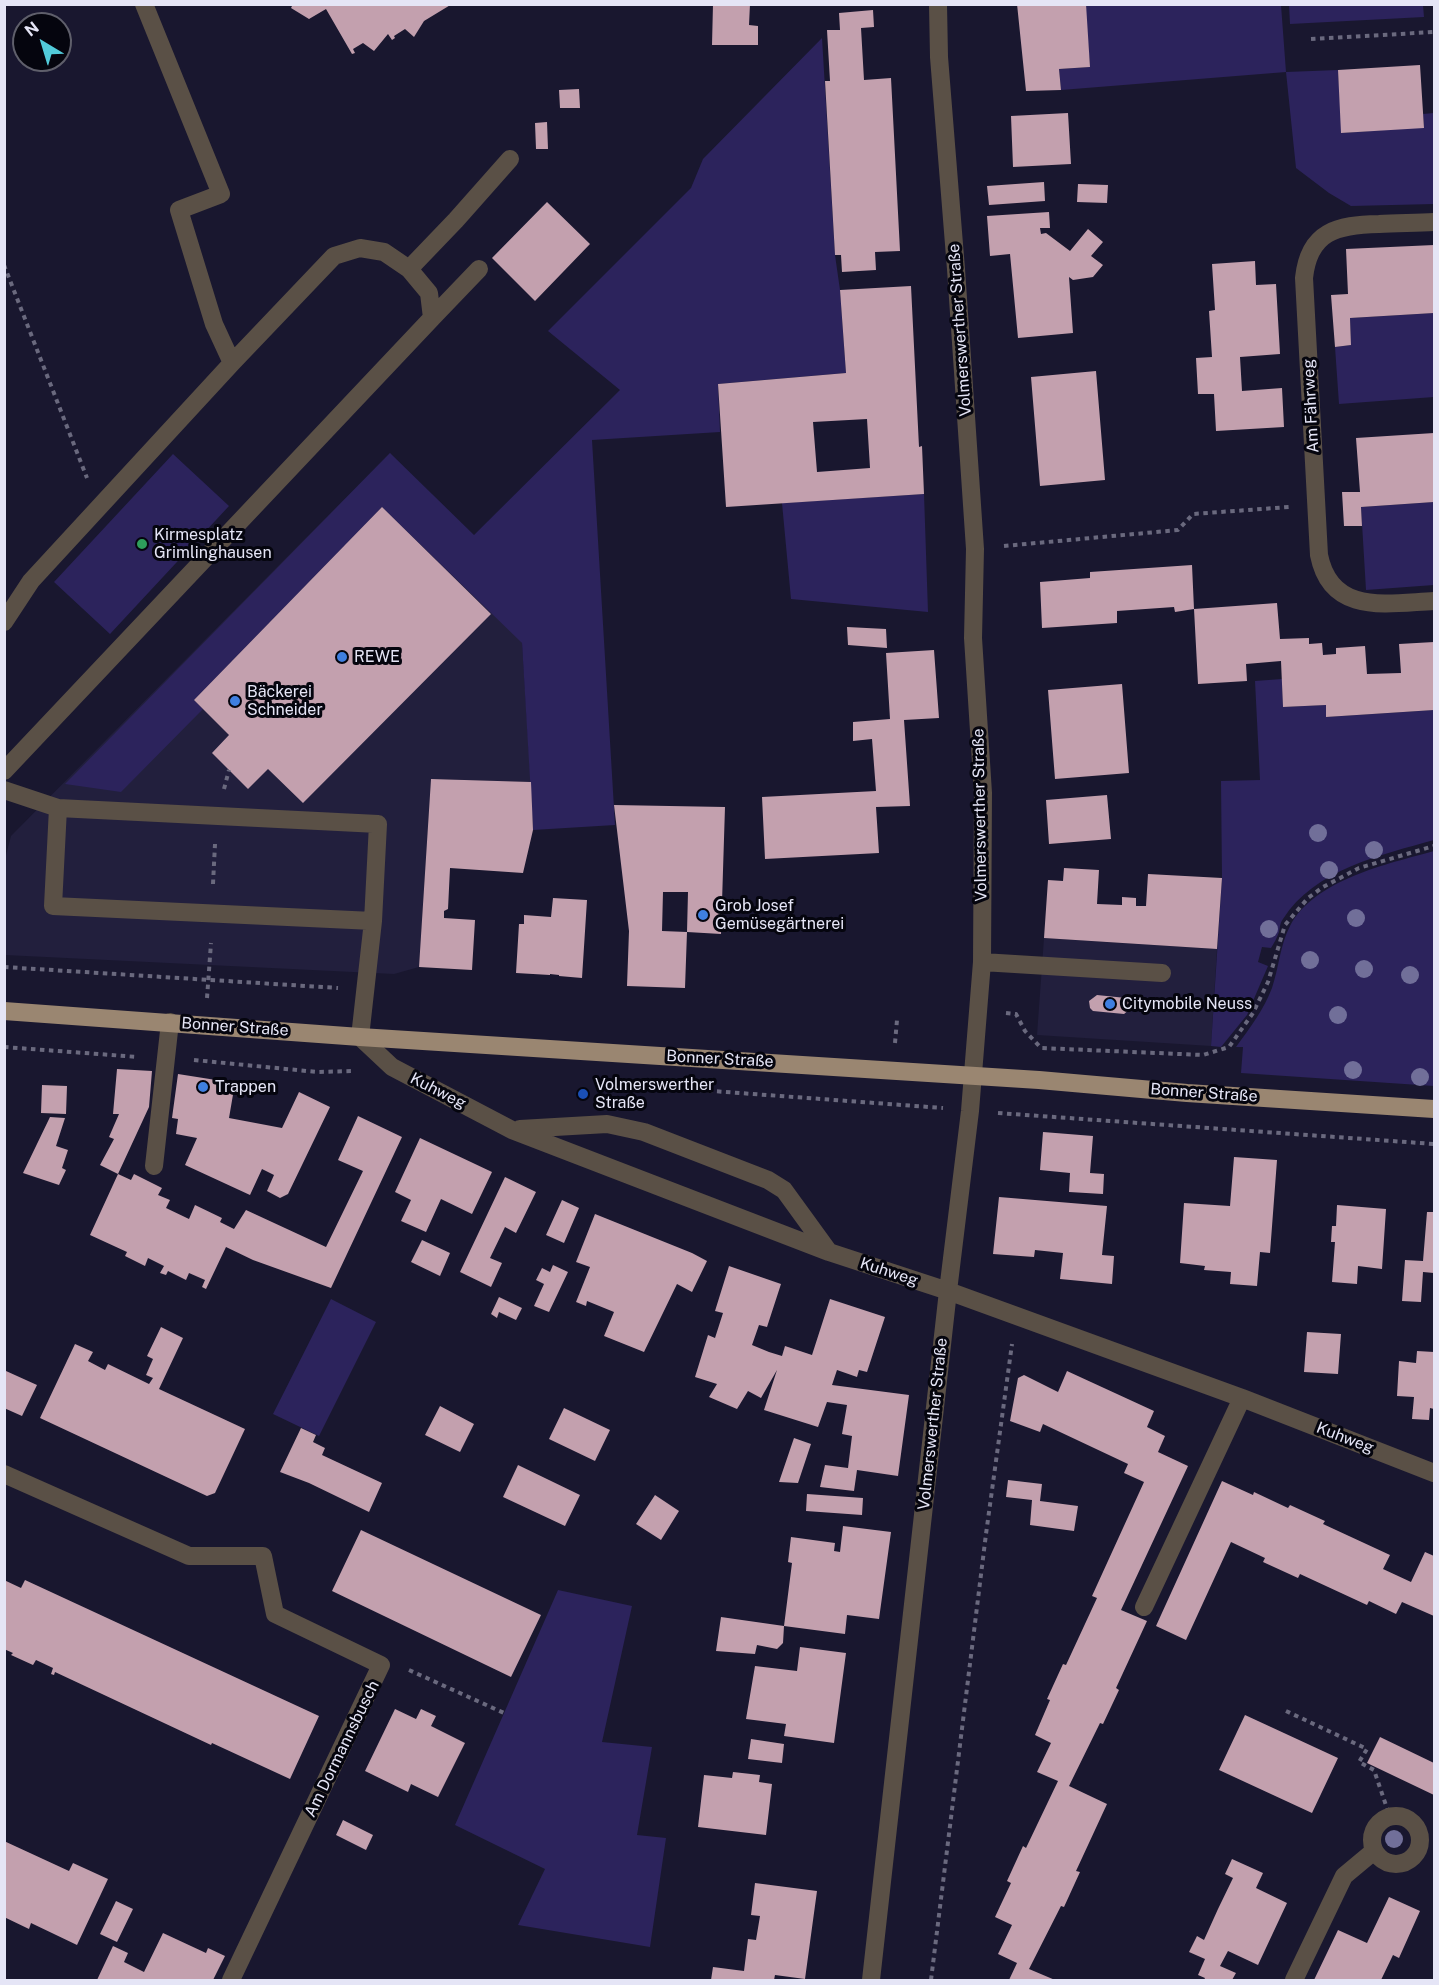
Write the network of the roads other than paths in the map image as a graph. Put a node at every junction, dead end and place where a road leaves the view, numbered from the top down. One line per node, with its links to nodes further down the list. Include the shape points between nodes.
1 (144, 4): 8 (street, via 221,194 179,210 214,324)
2 (938, 4): 15 (street, Volmerswerther Straße, via 975,549 973,638 983,793)
3 (510, 159): 5 (street)
4 (1434, 222): 9 (street, Am Fährweg, via 1340,227 1325,234 1309,252 1304,278 1321,567 1337,590 1356,601)
5 (409, 269): 7 (street, via 429,293); 8 (street, via 376,250 360,248 334,256)
6 (479, 269): 7 (street)
7 (432, 318): 11 (street)
8 (232, 363): 10 (street, via 31,581)
9 (1434, 601)
10 (4, 622)
11 (4, 771)
12 (4, 790): 13 (street)
13 (58, 808): 14 (street, via 378,824); 14 (street, via 53,906)
14 (373, 921): 19 (street)
15 (982, 962): 16 (street); 20 (street, Volmerswerther Straße)
16 (1162, 973)
17 (4, 1011): 18 (main road, Bonner Straße)
18 (170, 1022): 19 (main road, Bonner Straße); 23 (street)
19 (360, 1037): 20 (main road, Bonner Straße); 22 (street, Kuhweg, via 392,1067)
20 (974, 1076): 21 (main road, Bonner Straße); 25 (street, Volmerswerther Straße)
21 (1434, 1108)
22 (512, 1130): 24 (street, Kuhweg); 24 (street, via 607,1125 644,1132 768,1180 784,1191)
23 (154, 1166)
24 (829, 1252): 25 (street, Kuhweg)
25 (948, 1291): 26 (street, Kuhweg); 33 (street, Volmerswerther Straße)
26 (1242, 1398): 27 (street, Kuhweg); 29 (street)
27 (1434, 1473)
28 (4, 1474): 32 (street, Am Dormannsbusch, via 189,1556 263,1556 275,1614 381,1665)
29 (1143, 1607)
30 (1427, 1839): 31 (street, via 1408,1862 1395,1865 1383,1861); 31 (street, via 1411,1821 1401,1816 1390,1817 1374,1830)
31 (1374, 1851): 34 (street, via 1344,1876)
32 (231, 1980)
33 (871, 1980)
34 (1294, 1980)

